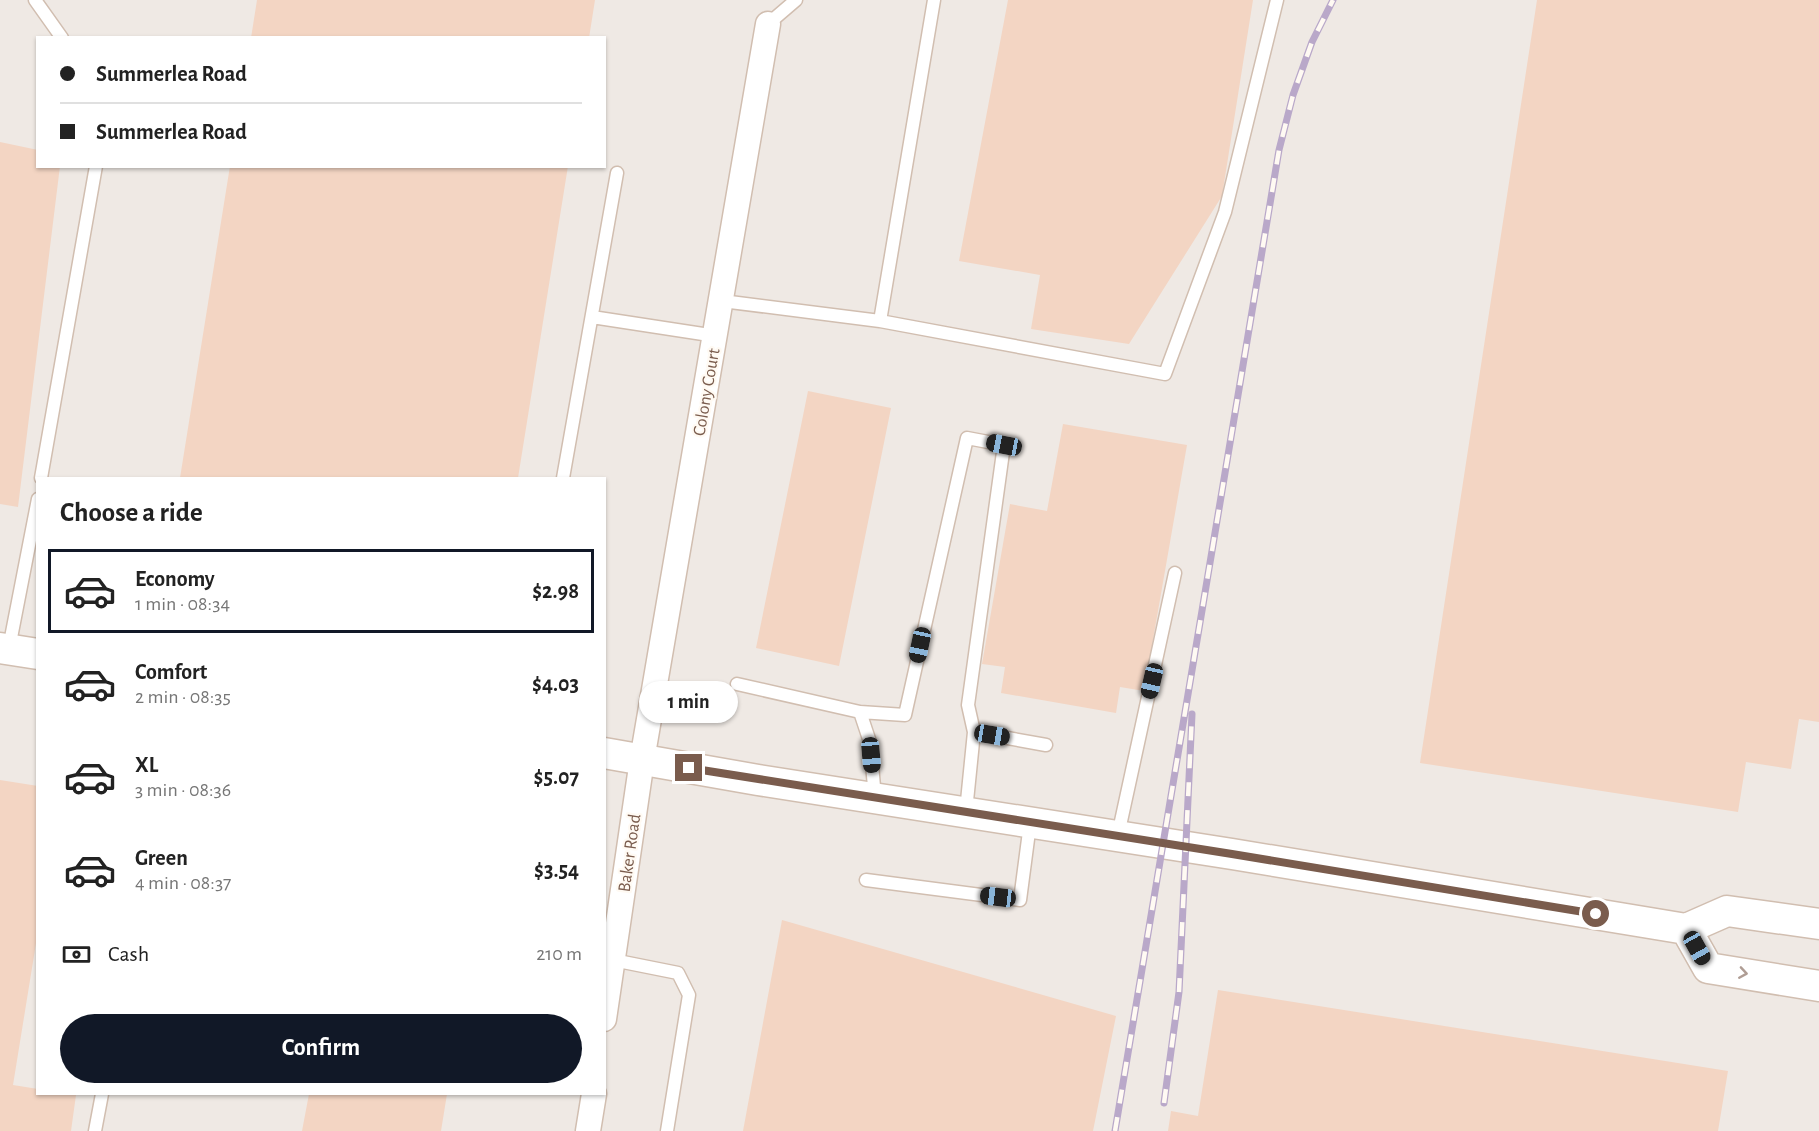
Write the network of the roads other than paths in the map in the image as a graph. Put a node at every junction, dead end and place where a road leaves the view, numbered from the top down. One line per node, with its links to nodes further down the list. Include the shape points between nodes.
1 (35, 0): 6 (lane)
2 (796, 0): 5 (lane)
3 (934, 0): 11 (lane)
4 (1277, 0): 11 (lane, via 1225,212 1165,374)
5 (768, 24): 9 (street, Colony Court)
6 (61, 36)
7 (96, 168): 13 (lane)
8 (617, 173): 10 (lane)
9 (722, 301): 11 (lane); 12 (street, Colony Court)
10 (592, 317): 12 (lane); 14 (lane)
11 (880, 321)
12 (716, 336): 23 (street, Colony Court)
13 (41, 477)
14 (563, 477)
15 (36, 512): 17 (lane)
16 (1175, 573): 27 (lane)
17 (15, 651)
18 (737, 684): 19 (lane)
19 (860, 712): 20 (lane, via 905,715 967,438 1004,445 968,705); 24 (lane, via 870,742)
20 (974, 732): 21 (lane); 25 (lane)
21 (1046, 745)
22 (606, 753): 23 (street)
23 (642, 759): 24 (street); 31 (street, Baker Road)
24 (875, 798): 25 (street)
25 (966, 812): 26 (street)
26 (1030, 822): 27 (street); 28 (lane, via 1020,900)
27 (1118, 836): 30 (street)
28 (866, 880)
29 (1819, 924): 30 (street, via 1727,911)
30 (1686, 929): 32 (street, one-way to 32, via 1708,968)
31 (613, 960): 33 (street, Baker Road); 38 (lane, via 678,973 689,995)
32 (1819, 986)
33 (606, 1005)
34 (102, 1095): 36 (lane)
35 (594, 1095): 37 (street)
36 (95, 1131)
37 (588, 1131)
38 (668, 1131)

